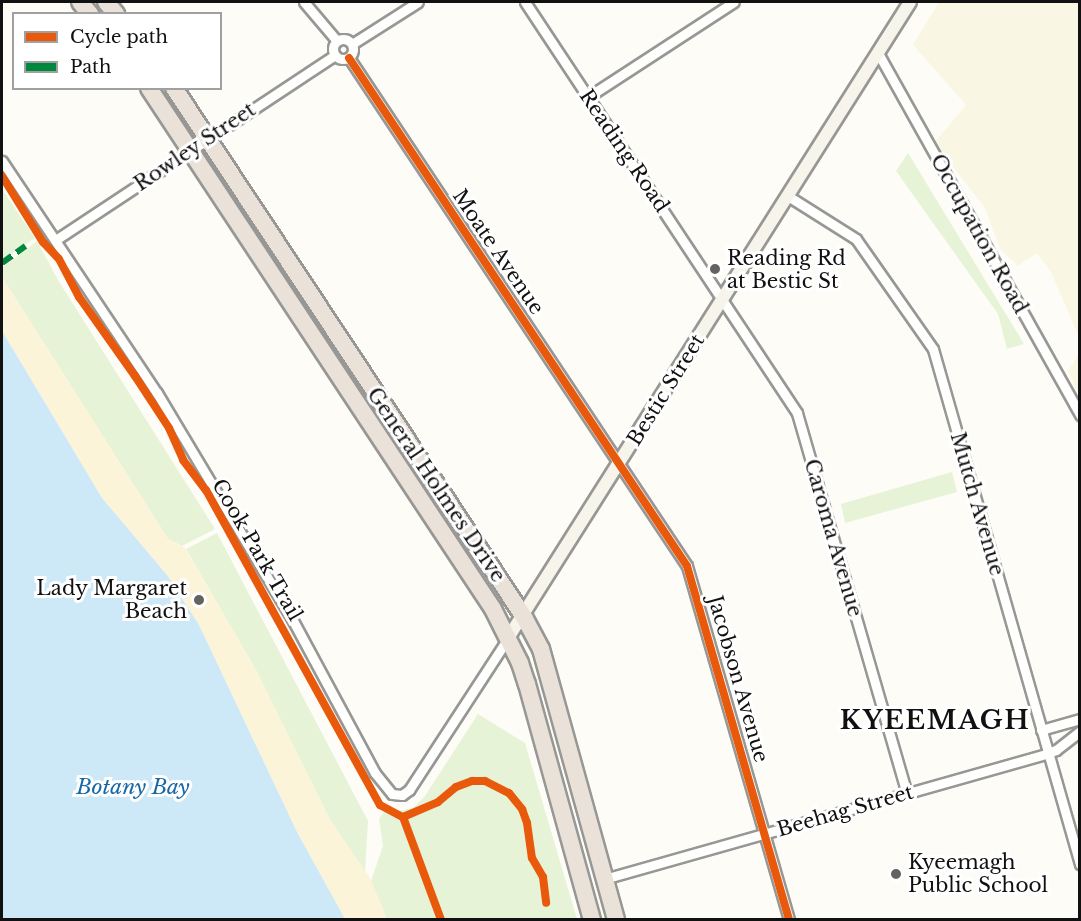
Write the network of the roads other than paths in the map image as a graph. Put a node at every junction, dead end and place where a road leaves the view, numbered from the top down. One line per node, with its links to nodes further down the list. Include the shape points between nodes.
1 (304, 2): 6 (street)
2 (418, 2): 7 (street)
3 (525, 2): 13 (street, Reading Road)
4 (734, 2): 13 (street)
5 (910, 2): 8 (main road, Bestic Street)
6 (337, 41): 7 (street, via 343,39); 9 (street)
7 (352, 44): 10 (street)
8 (878, 53): 17 (main road, Bestic Street); 20 (street, Occupation Road)
9 (335, 55): 10 (street); 14 (street, Rowley Street)
10 (349, 58): 21 (street, Moate Avenue)
11 (150, 90): 15 (highway, General Holmes Drive)
12 (175, 90): 14 (highway, General Holmes Drive)
13 (588, 97): 19 (street, Reading Road)
14 (208, 138): 15 (street, Rowley Street); 22 (highway, General Holmes Drive)
15 (190, 151): 18 (street, Rowley Street); 23 (highway, General Holmes Drive, via 486,598)
16 (2, 161): 18 (street)
17 (788, 196): 19 (main road, Bestic Street); 25 (street, Mutch Avenue, via 856,239 933,350)
18 (57, 240): 23 (street, Bestic Street, via 225,504 375,773 392,794 402,795 409,790)
19 (724, 299): 21 (main road, Bestic Street); 28 (street, Caroma Avenue, via 797,413)
20 (1080, 414)
21 (620, 464): 22 (main road, Bestic Street); 29 (street, Jacobson Avenue, via 690,574)
22 (524, 617): 23 (main road, Bestic Street); 31 (highway, General Holmes Drive, via 541,649)
23 (508, 639): 32 (highway, General Holmes Drive, via 527,684)
24 (1080, 719): 25 (street)
25 (1041, 730): 27 (street, Mutch Avenue)
26 (1080, 731): 27 (street, Beehag Street)
27 (1048, 753): 28 (street, Beehag Street); 30 (street, Mutch Avenue)
28 (907, 793): 29 (street, Beehag Street)
29 (765, 834): 31 (street, Beehag Street); 34 (street, Jacobson Avenue)
30 (1080, 864)
31 (604, 879): 33 (highway, General Holmes Drive)
32 (592, 920)
33 (616, 920)
34 (789, 920)

